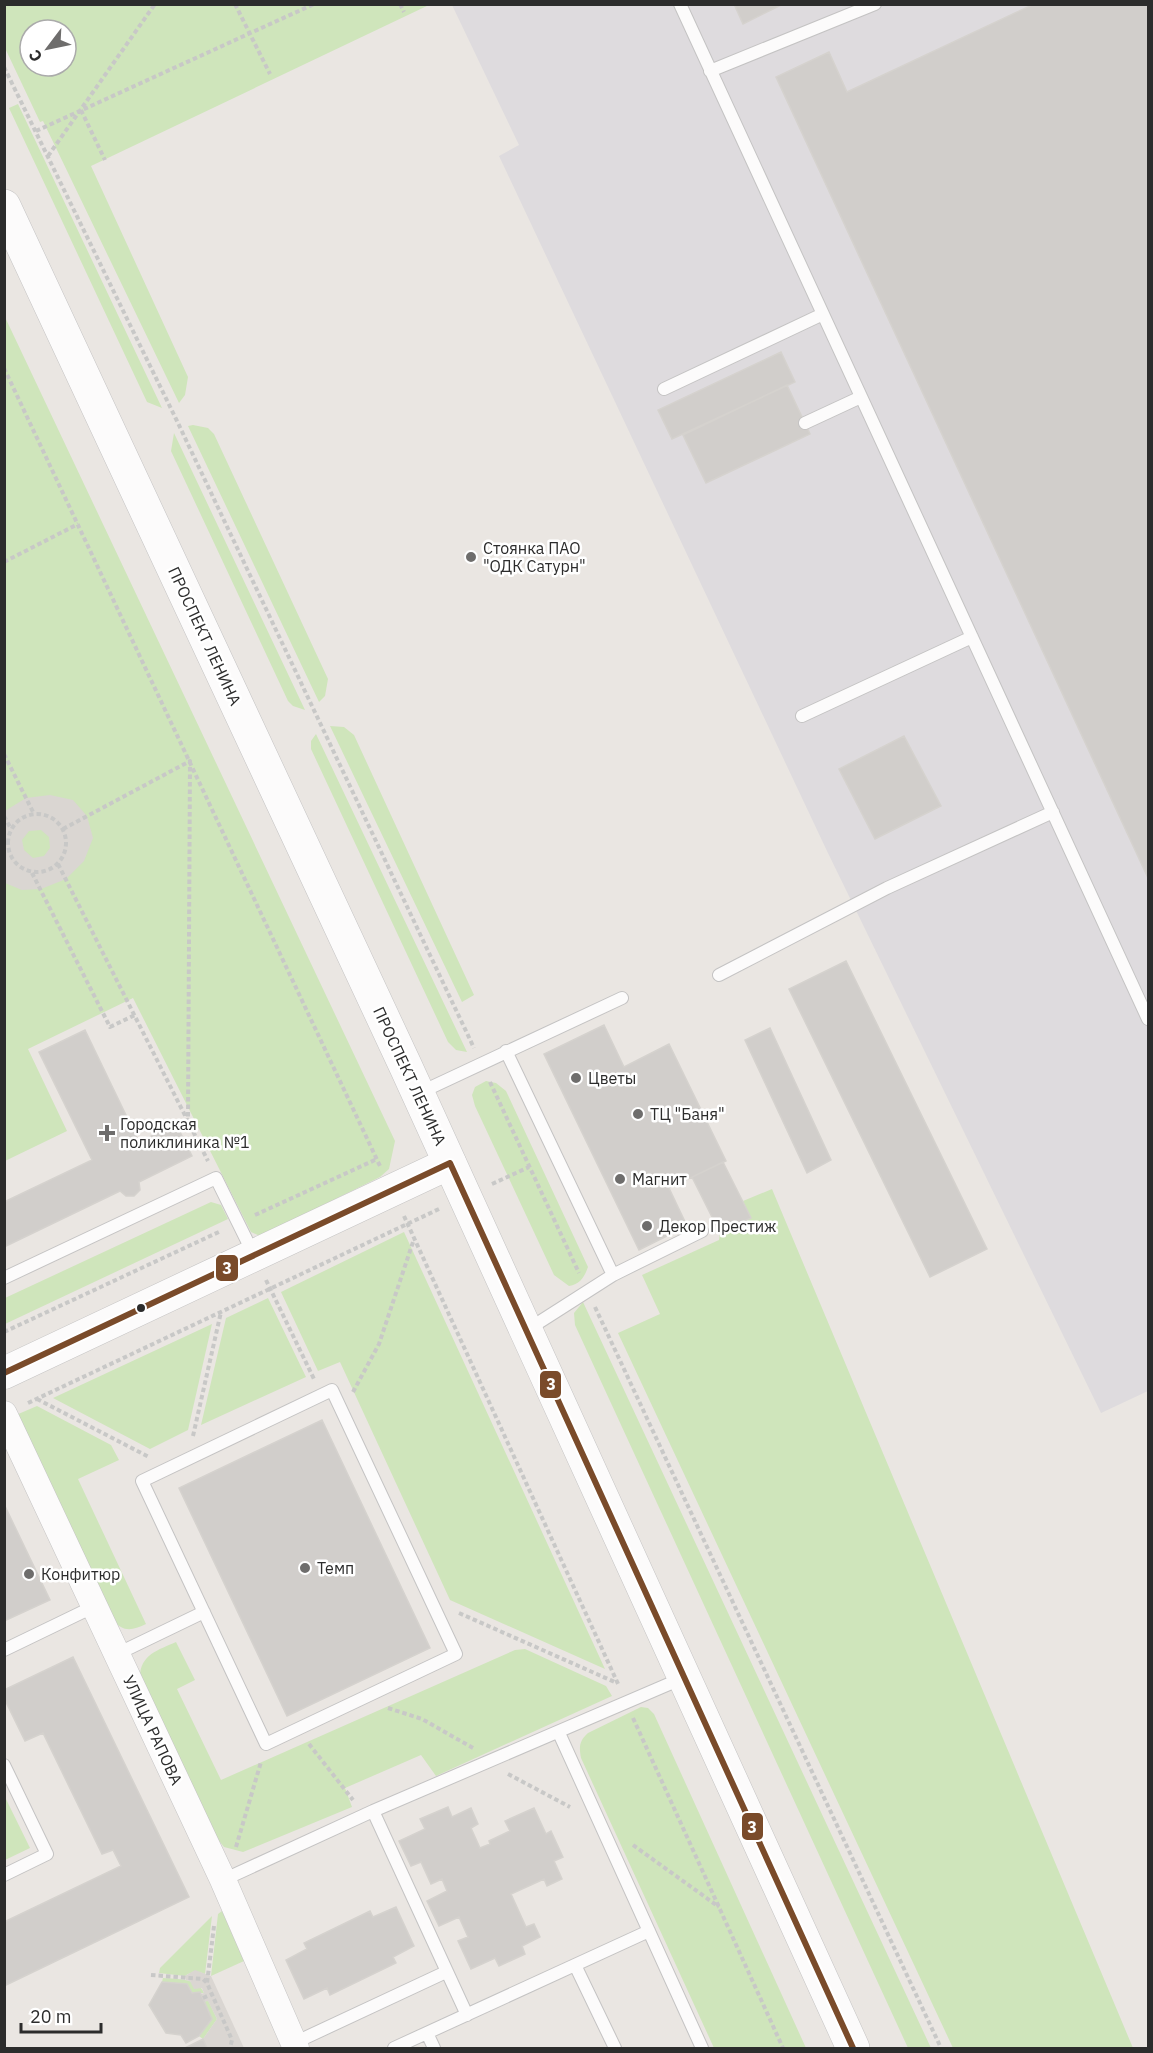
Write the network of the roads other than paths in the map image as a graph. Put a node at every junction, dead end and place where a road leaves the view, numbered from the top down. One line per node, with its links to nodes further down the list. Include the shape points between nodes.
1 (680, 4): 3 (lane)
2 (875, 4): 3 (lane)
3 (710, 71): 5 (lane)
4 (4, 206): 16 (main road, ПРОСПЕКТ ЛЕНИНА)
5 (823, 314): 6 (lane); 7 (lane)
6 (664, 389)
7 (861, 396): 8 (lane); 9 (lane)
8 (805, 423)
9 (972, 637): 10 (lane); 11 (lane)
10 (802, 716)
11 (1053, 812): 12 (lane, via 887,888); 14 (lane)
12 (719, 975)
13 (622, 998): 15 (lane)
14 (1149, 1019)
15 (506, 1052): 16 (lane); 20 (lane)
16 (418, 1094): 17 (main road, ПРОСПЕКТ ЛЕНИНА)
17 (450, 1163): 19 (street); 22 (main road, ПРОСПЕКТ ЛЕНИНА)
18 (702, 1231): 20 (lane)
19 (254, 1255): 21 (lane, via 216,1178); 23 (street)
20 (613, 1275): 22 (lane)
21 (4, 1278)
22 (526, 1330): 29 (main road, ПРОСПЕКТ ЛЕНИНА)
23 (4, 1373)
24 (4, 1414): 25 (street, УЛИЦА РАПОВА)
25 (95, 1606): 27 (lane); 28 (street, УЛИЦА РАПОВА)
26 (204, 1612): 26 (lane, via 142,1481 332,1390 456,1654 266,1744); 28 (lane)
27 (4, 1650)
28 (117, 1654): 34 (street, УЛИЦА РАПОВА)
29 (684, 1677): 30 (lane); 45 (main road, ПРОСПЕКТ ЛЕНИНА)
30 (559, 1733): 32 (lane, via 541,1737); 35 (lane)
31 (4, 1765): 33 (lane, via 47,1854)
32 (368, 1813): 34 (lane); 37 (lane)
33 (4, 1875)
34 (223, 1880): 40 (street, УЛИЦА РАПОВА)
35 (649, 1931): 36 (lane); 44 (lane)
36 (575, 1965): 38 (lane); 43 (lane)
37 (446, 1972): 38 (lane); 40 (lane)
38 (467, 2015): 39 (lane)
39 (427, 2033): 41 (lane); 42 (lane)
40 (295, 2046)
41 (394, 2049)
42 (434, 2049)
43 (615, 2049)
44 (702, 2049)
45 (853, 2049)

